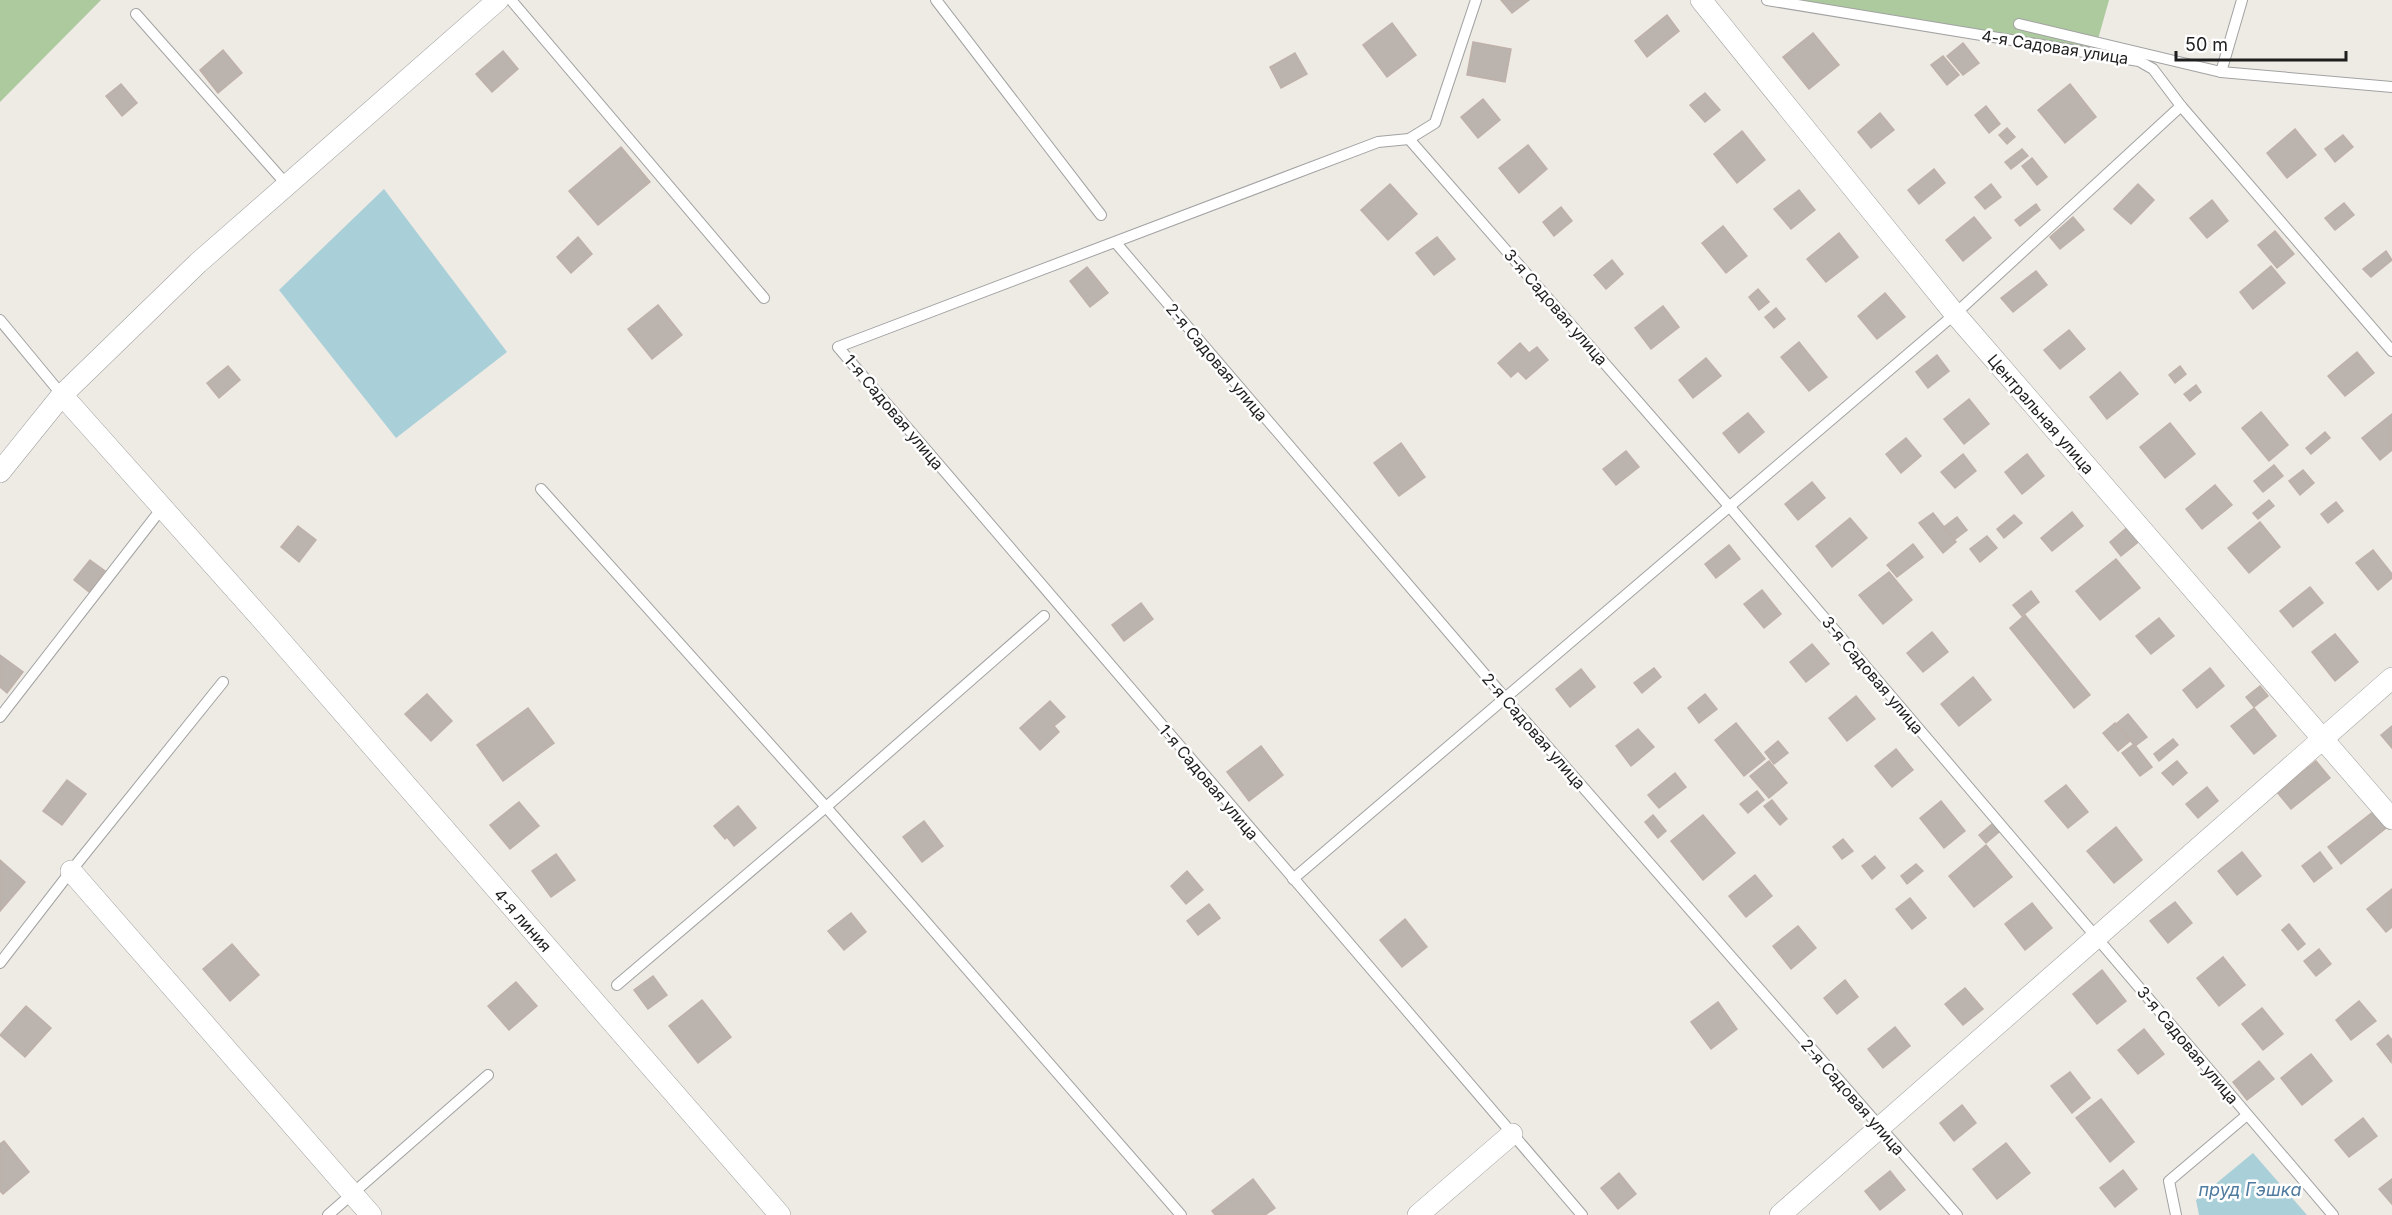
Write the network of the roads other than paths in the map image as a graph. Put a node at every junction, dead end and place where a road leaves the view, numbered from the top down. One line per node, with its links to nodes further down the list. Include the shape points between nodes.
1 (498, 0): 14 (street)
2 (511, 0): 17 (lane)
3 (936, 0): 15 (lane)
4 (1476, 0): 13 (lane, via 1435,123)
5 (1701, 0): 18 (street, Центральная улица)
6 (1767, 0): 12 (lane, 4-я Садовая улица, via 2139,61 2154,69)
7 (2242, 0): 10 (lane)
8 (136, 14): 14 (lane)
9 (2019, 24): 10 (lane)
10 (2221, 72): 11 (lane)
11 (2392, 87)
12 (2181, 106): 18 (lane); 20 (lane, 4-я Садовая улица)
13 (1409, 139): 16 (lane, via 1378,142); 24 (lane, 3-я Садовая улица)
14 (287, 185): 21 (street, via 198,263)
15 (1101, 215)
16 (1116, 243): 29 (lane, 2-я Садовая улица); 35 (lane, 1-я Садовая улица, via 838,347)
17 (764, 298)
18 (1955, 314): 24 (lane); 31 (street, Центральная улица)
19 (0, 320): 21 (lane)
20 (2392, 351)
21 (62, 395): 22 (street); 25 (street, 4-я линия)
22 (0, 472)
23 (541, 489): 32 (lane)
24 (1729, 506): 29 (lane); 36 (lane, 3-я Садовая улица)
25 (162, 507): 30 (lane); 46 (street, 4-я линия)
26 (1044, 616): 32 (lane)
27 (2392, 678): 31 (street)
28 (223, 682): 34 (lane)
29 (1505, 698): 35 (lane); 41 (lane, 2-я Садовая улица)
30 (0, 717)
31 (2323, 741): 33 (street, Центральная улица); 36 (street)
32 (826, 807): 38 (lane); 47 (lane)
33 (2392, 819)
34 (71, 871): 37 (lane); 43 (street)
35 (1293, 879): 42 (lane, 1-я Садовая улица)
36 (2096, 937): 40 (lane, 3-я Садовая улица); 41 (street)
37 (0, 963)
38 (617, 985)
39 (488, 1075): 43 (lane)
40 (2247, 1114): 52 (lane, via 2169,1181); 53 (lane, 3-я Садовая улица)
41 (1881, 1128): 50 (street); 51 (lane, 2-я Садовая улица)
42 (1512, 1134): 48 (street); 49 (lane, 1-я Садовая улица)
43 (352, 1194): 44 (lane); 45 (street)
44 (328, 1215)
45 (371, 1215)
46 (780, 1215)
47 (1181, 1215)
48 (1418, 1215)
49 (1582, 1215)
50 (1780, 1215)
51 (1957, 1215)
52 (2176, 1215)
53 (2333, 1215)

